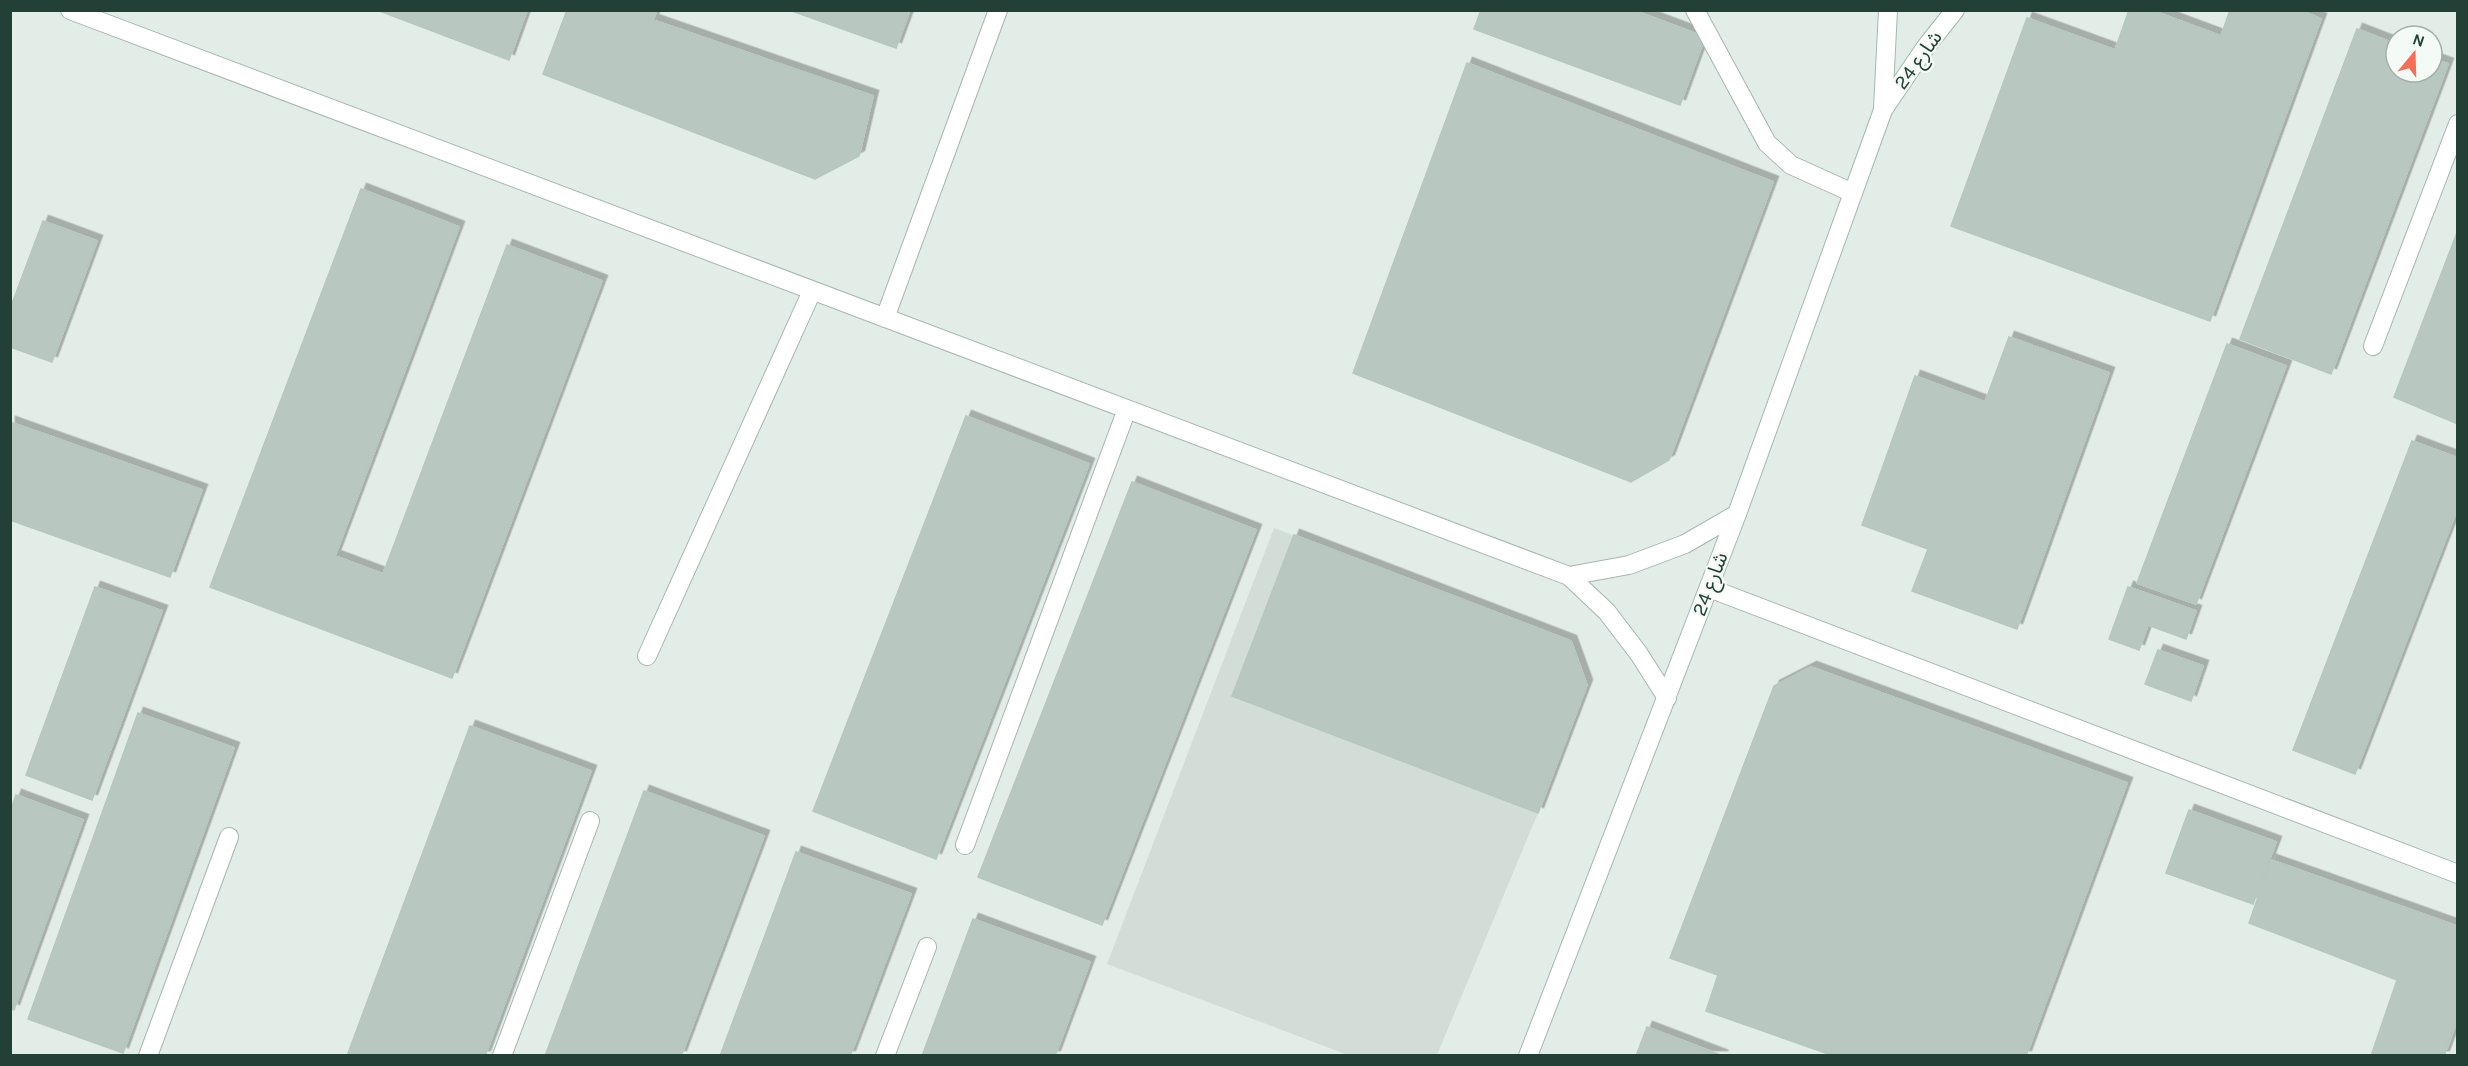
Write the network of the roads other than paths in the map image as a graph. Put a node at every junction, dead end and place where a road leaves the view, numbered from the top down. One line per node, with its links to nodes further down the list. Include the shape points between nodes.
1 (70, 10): 9 (street)
2 (998, 10): 10 (street)
3 (1695, 10): 8 (street, via 1767,143 1791,165)
4 (1888, 10): 6 (street, شارع 24)
5 (1955, 10): 6 (street, شارع 24)
6 (1883, 110): 8 (street, شارع 24)
7 (2457, 124): 11 (street)
8 (1853, 193): 13 (street, شارع 24)
9 (812, 291): 10 (street); 16 (street)
10 (885, 318): 12 (street)
11 (2373, 346)
12 (1127, 409): 14 (street); 20 (street)
13 (1737, 514): 14 (street, via 1685,544 1629,565); 15 (street, شارع 24)
14 (1569, 576): 17 (street, via 1607,612)
15 (1709, 588): 17 (street, شارع 24); 21 (street)
16 (647, 656)
17 (1666, 698): 26 (street, شارع 24)
18 (590, 821): 24 (street)
19 (229, 837): 23 (street)
20 (965, 845)
21 (2457, 874)
22 (927, 946): 25 (street)
23 (148, 1056)
24 (502, 1056)
25 (885, 1056)
26 (1528, 1056)

